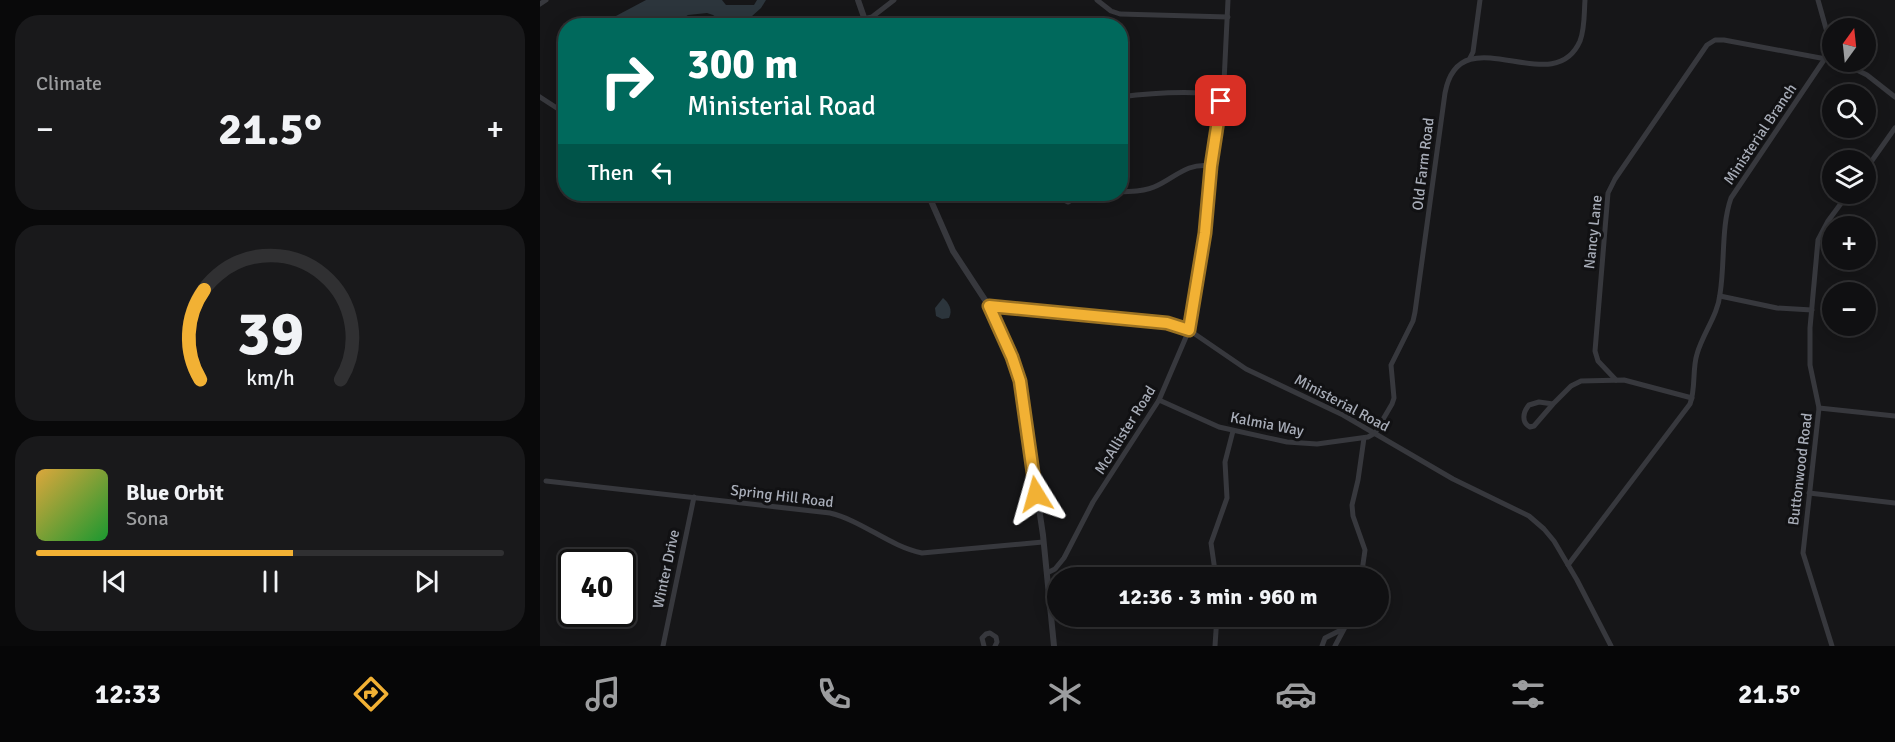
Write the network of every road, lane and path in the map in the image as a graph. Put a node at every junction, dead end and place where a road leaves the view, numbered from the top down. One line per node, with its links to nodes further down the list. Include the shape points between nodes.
1 (546, 0): 9 (street)
2 (858, 0): 11 (street)
3 (894, 0): 12 (street)
4 (1097, 0): 10 (street, via 1120,14)
5 (1228, 0): 10 (street, McAllister Road)
6 (1480, 0): 14 (street)
7 (1585, 0): 14 (street, via 1580,42 1559,63)
8 (1818, 0): 13 (street)
9 (540, 4)
10 (1227, 17): 18 (street, McAllister Road)
11 (865, 18)
12 (871, 18)
13 (1823, 18)
14 (1470, 58): 40 (street, Old Farm Road, via 1454,69 1446,87 1415,312 1391,365 1394,401)
15 (1822, 58): 33 (street, Nancy Lane, via 1715,40 1704,49 1614,179 1608,193 1595,351 1598,361)
16 (1822, 65): 29 (street, Ministerial Branch, via 1731,198)
17 (1860, 72): 21 (street)
18 (1222, 94): 19 (street, via 1162,92); 25 (street, McAllister Road)
19 (1128, 96)
20 (540, 97): 22 (street)
21 (1895, 97)
22 (558, 109)
23 (1895, 128): 24 (street)
24 (1876, 155)
25 (1211, 166): 26 (street, via 1194,165 1154,187); 32 (street, McAllister Road)
26 (1128, 192)
27 (931, 201): 30 (street, via 953,251)
28 (1841, 204): 31 (street, Buttonwood Road, via 1818,240)
29 (1720, 296): 31 (street, via 1777,309); 34 (street, Ministerial Branch, via 1696,355)
30 (989, 306): 32 (street, Ministerial Road, via 1167,323); 46 (street, via 1020,381)
31 (1812, 310): 37 (street, Buttonwood Road, via 1810,364)
32 (1189, 330): 35 (street, McAllister Road); 40 (street, Ministerial Road, via 1246,369)
33 (1616, 380): 34 (street); 36 (street, via 1577,382)
34 (1692, 398): 47 (street)
35 (1159, 400): 39 (street, Kalmia Way); 48 (street, McAllister Road, via 1087,511)
36 (1553, 404): 36 (street, via 1529,405 1524,416 1526,425 1534,426)
37 (1819, 408): 38 (street); 43 (street, Buttonwood Road)
38 (1895, 416)
39 (1233, 431): 41 (street, Kalmia Way, via 1307,444); 49 (street, via 1225,462 1227,498 1211,543)
40 (1375, 433): 41 (street, Kalmia Way); 47 (street, Ministerial Road, via 1454,479 1529,516 1551,537)
41 (1364, 438): 50 (street, via 1352,505 1365,550)
42 (546, 481): 44 (street, Spring Hill Road)
43 (1809, 492): 45 (street); 63 (street, Buttonwood Road, via 1803,558)
44 (694, 497): 46 (street, Spring Hill Road, via 832,513 922,553); 56 (street, Winter Drive)
45 (1895, 502)
46 (1043, 542): 51 (street)
47 (1568, 565): 62 (street, Ministerial Road)
48 (1057, 567)
49 (1214, 567)
50 (1362, 567)
51 (1047, 573)
52 (1052, 627): 58 (street)
53 (1216, 627): 59 (street)
54 (1345, 628): 60 (street, via 1325,639); 61 (street)
55 (996, 645): 57 (street, via 995,635 988,633 982,638)
56 (663, 646)
57 (984, 646)
58 (1054, 646)
59 (1215, 646)
60 (1322, 646)
61 (1335, 646)
62 (1611, 646)
63 (1832, 646)

